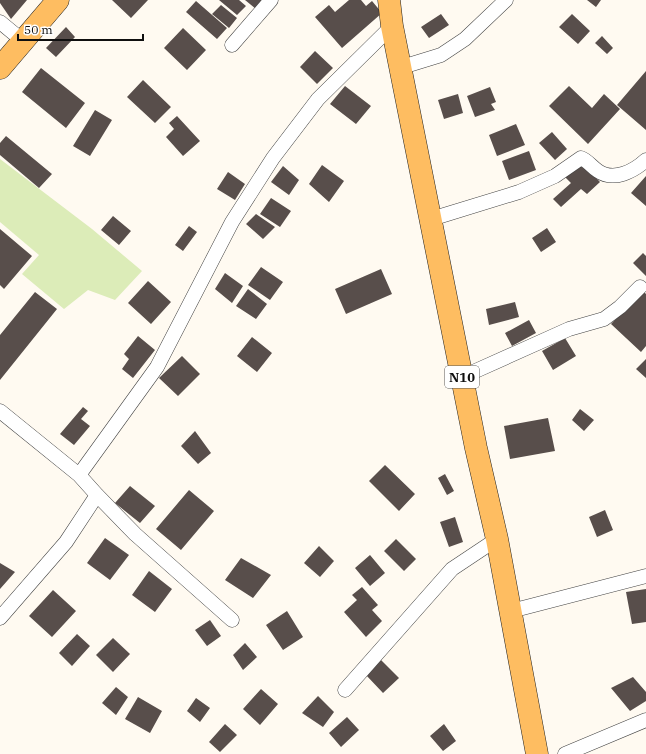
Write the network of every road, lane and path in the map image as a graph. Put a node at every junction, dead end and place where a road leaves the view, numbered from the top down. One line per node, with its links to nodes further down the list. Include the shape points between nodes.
1 (58, 0): 7 (main road)
2 (271, 0): 8 (street)
3 (389, 0): 6 (main road, N10)
4 (506, 0): 9 (street, via 465,39 441,55)
5 (0, 22): 7 (street)
6 (392, 26): 9 (main road, N10); 16 (street, via 318,99 273,158 232,222 157,367)
7 (23, 41): 10 (main road)
8 (232, 45)
9 (402, 67): 12 (main road, N10)
10 (0, 68)
11 (646, 160): 12 (street, via 634,170 616,175 599,172 581,158 555,176 519,192)
12 (431, 219): 14 (main road, N10)
13 (640, 287): 14 (street, via 604,319 569,329)
14 (462, 377): 18 (main road, N10)
15 (0, 411): 16 (street)
16 (79, 475): 17 (street)
17 (97, 496): 21 (street, via 66,542); 22 (street, via 135,534)
18 (497, 538): 20 (main road, N10); 23 (street, via 452,569)
19 (646, 576): 20 (street)
20 (511, 611): 25 (main road, N10)
21 (0, 618)
22 (232, 620)
23 (345, 690)
24 (646, 720): 26 (street)
25 (537, 754)
26 (565, 754)

